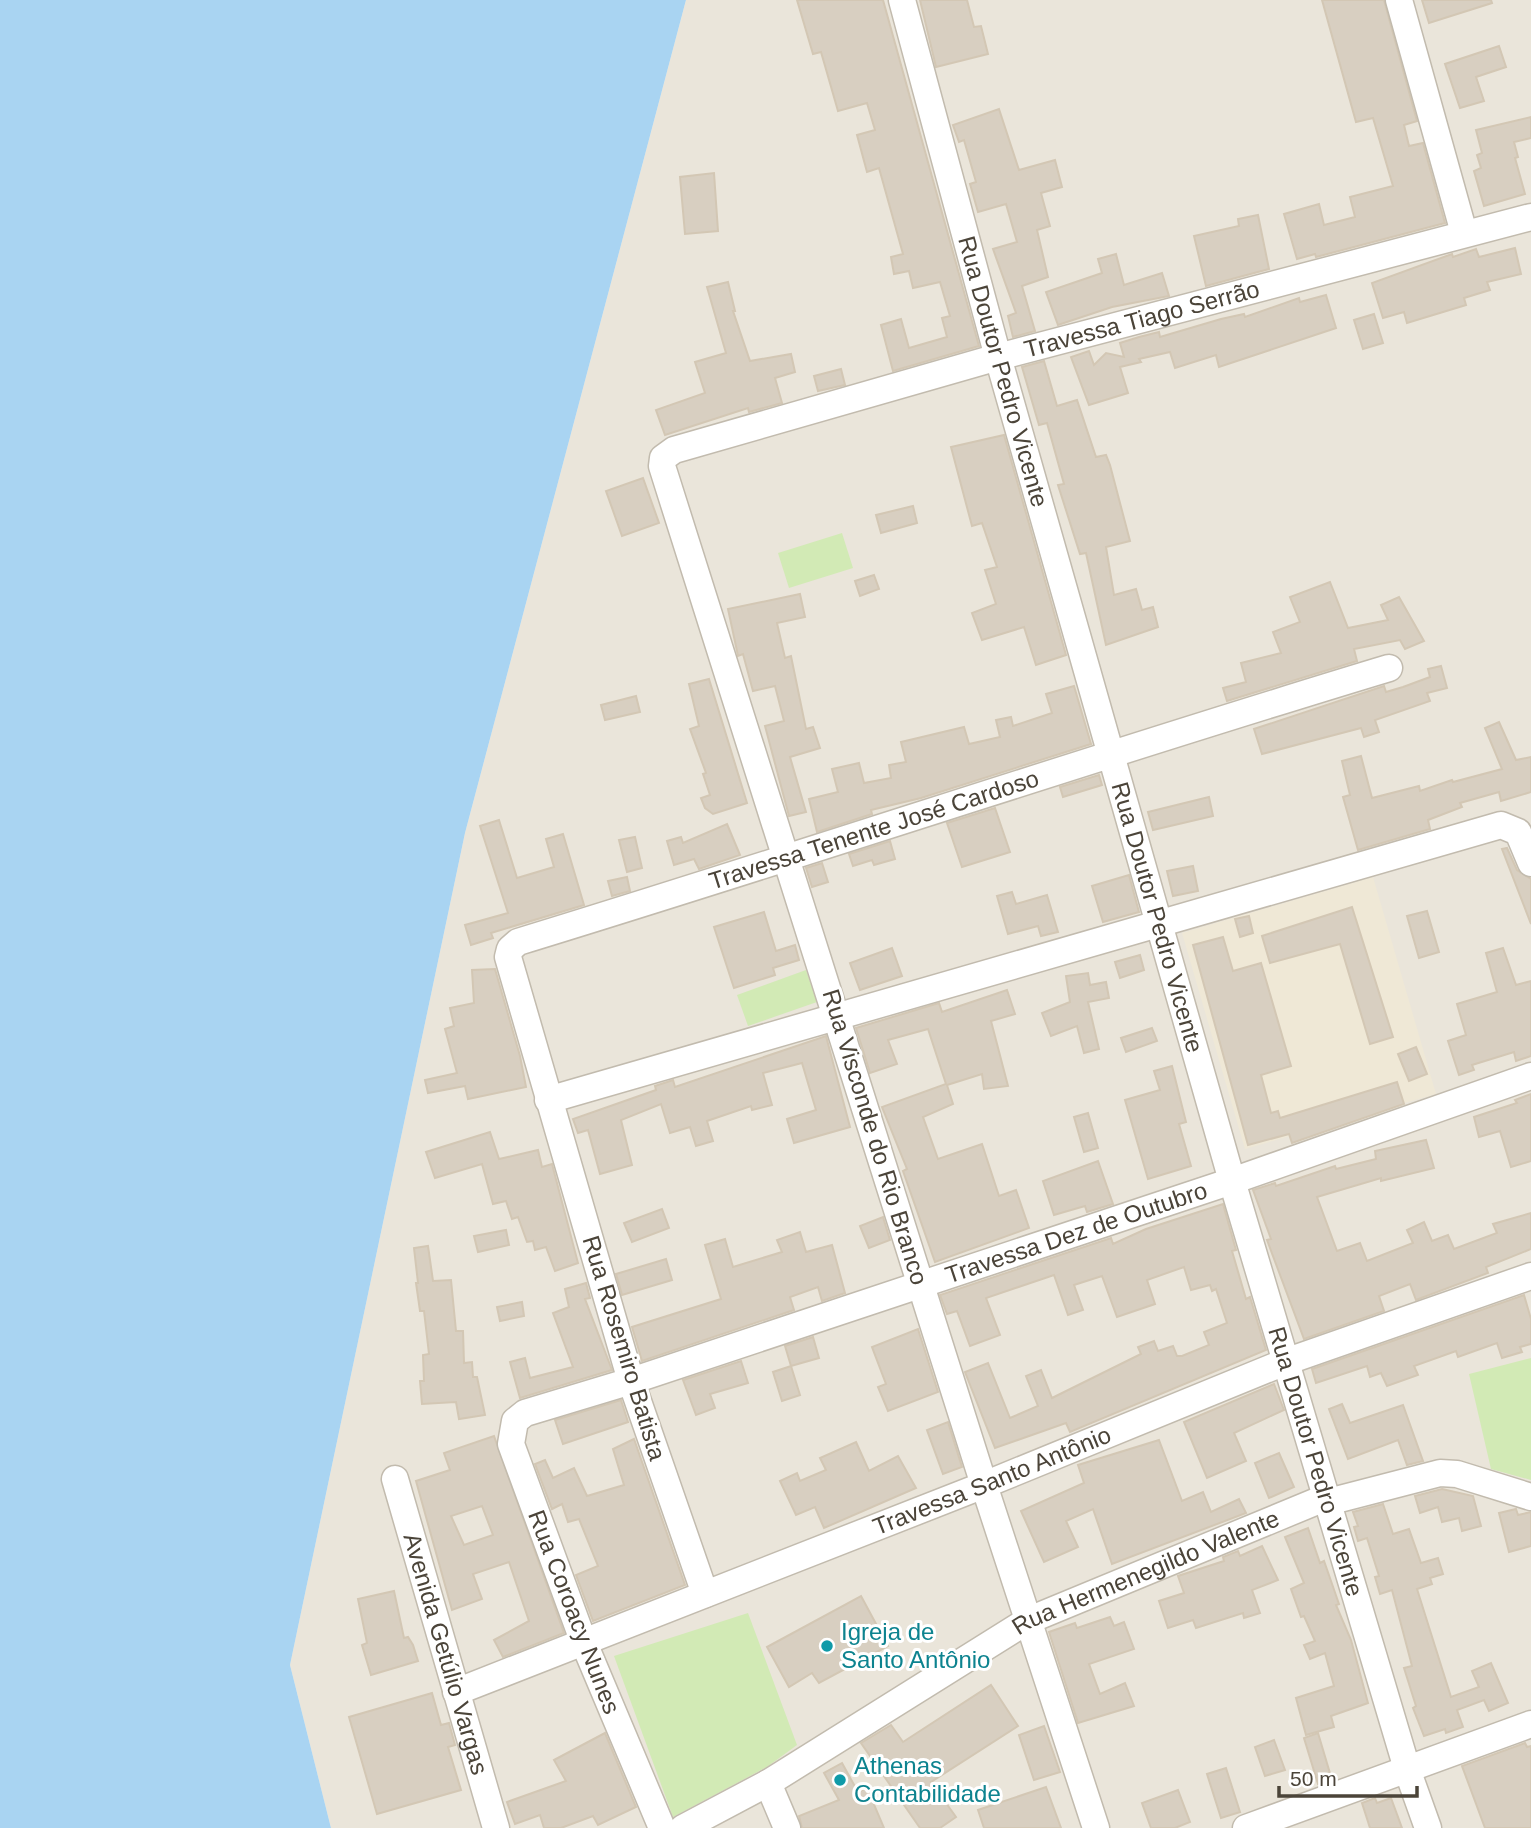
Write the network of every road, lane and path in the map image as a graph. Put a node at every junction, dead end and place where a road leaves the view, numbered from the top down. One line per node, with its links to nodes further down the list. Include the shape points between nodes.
1 (902, 0): 5 (street, Rua Doutor Pedro Vicente)
2 (1399, 0): 4 (street)
3 (1531, 217): 4 (street, Travessa Tiago Serrão)
4 (1464, 233): 5 (street, Travessa Tiago Serrão)
5 (998, 357): 6 (street, Travessa Tiago Serrão); 8 (street, Rua Doutor Pedro Vicente)
6 (674, 450): 9 (street, Rua Visconde do Rio Branco, via 663,458 662,467)
7 (1389, 668): 8 (street, Travessa Tenente José Cardoso)
8 (1111, 752): 9 (street, Travessa Tenente José Cardoso); 11 (street, Rua Doutor Pedro Vicente)
9 (786, 861): 12 (street, Rua Visconde do Rio Branco); 14 (street, Travessa Tenente José Cardoso, via 518,942 510,949 508,957)
10 (1531, 863): 11 (street, via 1518,832 1501,825)
11 (1159, 922): 12 (street); 15 (street, Rua Doutor Pedro Vicente)
12 (837, 1015): 14 (street); 17 (street, Rua Visconde do Rio Branco)
13 (1531, 1076): 15 (street, Travessa Dez de Outubro)
14 (548, 1100): 19 (street, Rua Rosemiro Batista)
15 (1232, 1181): 17 (street, Travessa Dez de Outubro); 18 (street, Rua Doutor Pedro Vicente)
16 (1531, 1276): 18 (street, Travessa Santo Antônio)
17 (920, 1285): 19 (street, Travessa Dez de Outubro); 22 (street, Rua Visconde do Rio Branco)
18 (1285, 1362): 22 (street, Travessa Santo Antônio); 24 (street, Rua Doutor Pedro Vicente)
19 (631, 1381): 20 (street, Travessa Dez de Outubro); 25 (street, Rua Rosemiro Batista)
20 (540, 1406): 27 (street, Rua Coroacy Nunes, via 515,1421 511,1444)
21 (395, 1479): 28 (street, Avenida Getúlio Vargas)
22 (984, 1485): 25 (street, Travessa Santo Antônio); 26 (street, Rua Visconde do Rio Branco)
23 (1531, 1497): 24 (street, Rua Hermenegildo Valente, via 1440,1473)
24 (1327, 1500): 26 (street, Rua Hermenegildo Valente); 30 (street, Rua Doutor Pedro Vicente)
25 (705, 1594): 27 (street, Travessa Santo Antônio)
26 (1027, 1621): 31 (street, Rua Hermenegildo Valente); 36 (street, Rua Visconde do Rio Branco)
27 (584, 1643): 28 (street, Travessa Santo Antônio); 33 (street, Rua Coroacy Nunes)
28 (456, 1692): 32 (street, Avenida Getúlio Vargas)
29 (1531, 1724): 30 (street)
30 (1408, 1772): 37 (street); 38 (street, Rua Doutor Pedro Vicente)
31 (768, 1783): 34 (street, Rua Hermenegildo Valente); 35 (street)
32 (496, 1828)
33 (662, 1828)
34 (683, 1828)
35 (786, 1828)
36 (1096, 1828)
37 (1246, 1828)
38 (1429, 1828)

